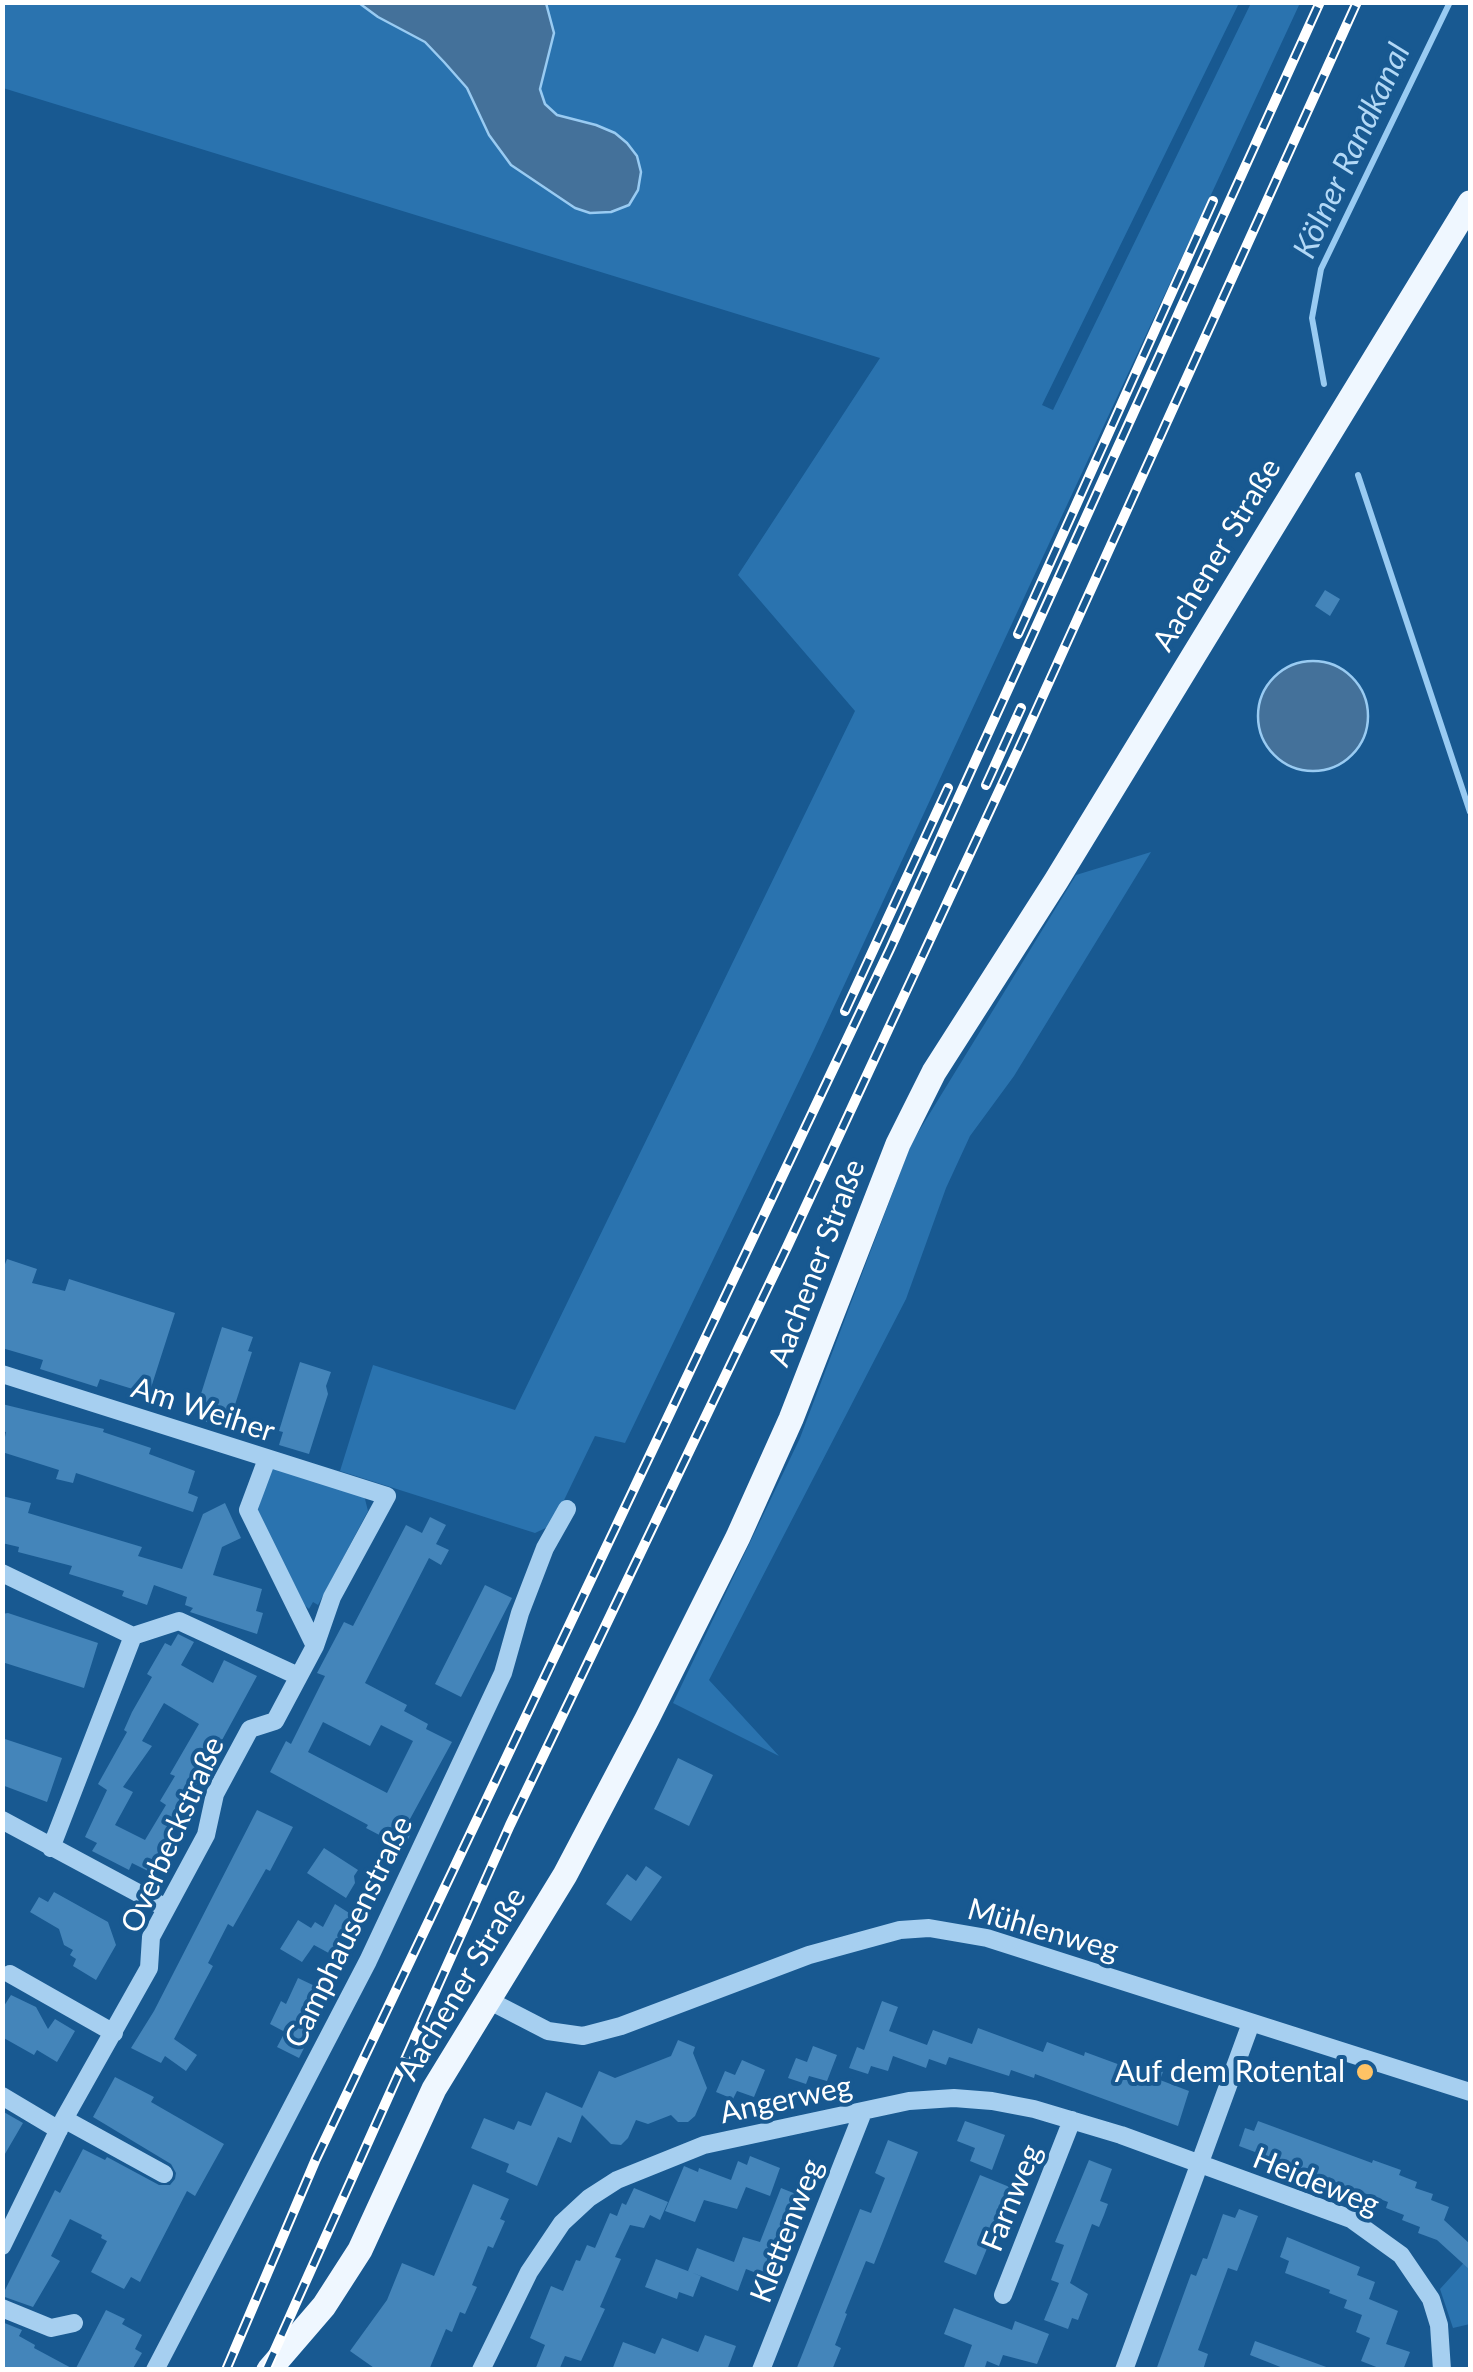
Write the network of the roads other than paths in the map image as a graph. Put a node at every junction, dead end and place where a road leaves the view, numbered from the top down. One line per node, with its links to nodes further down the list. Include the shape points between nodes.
1 (1470, 203): 14 (main road, Aachener Straße, via 934,1072 898,1144 738,1537 566,1875)
2 (2, 1374): 3 (street, Am Weiher)
3 (267, 1459): 4 (street, Am Weiher); 8 (street, via 248,1510)
4 (387, 1496): 8 (street, Overbeckstraße)
5 (566, 1509): 28 (street, Camphausenstraße, via 526,1596 503,1674 368,1962)
6 (2, 1574): 7 (street)
7 (133, 1636): 9 (street, via 179,1621); 11 (street)
8 (314, 1646): 9 (street, Overbeckstraße)
9 (298, 1676): 12 (street, Overbeckstraße, via 276,1721 250,1729 215,1794 206,1835)
10 (2, 1820): 11 (street)
11 (51, 1848): 12 (street)
12 (166, 1908): 16 (street, Overbeckstraße, via 151,1937 148,1968)
13 (10, 1974): 16 (street)
14 (488, 2000): 15 (street, Mühlenweg, via 548,2031 583,2036 810,1955 929,1928 988,1938); 29 (main road, Aachener Straße, via 434,2088 360,2250 324,2306)
15 (1251, 2023): 17 (street, Mühlenweg); 22 (street)
16 (114, 2033): 21 (street, Overbeckstraße)
17 (1470, 2092)
18 (2, 2096): 21 (street)
19 (864, 2112): 20 (street, Angerweg, via 954,2098); 30 (street, Angerweg, via 704,2145 589,2198 562,2223 529,2272); 31 (street, Klettenweg)
20 (1072, 2120): 22 (street, Angerweg); 25 (street, Farnweg)
21 (62, 2124): 23 (street); 24 (street, Overbeckstraße)
22 (1200, 2166): 32 (street); 33 (street, Heideweg, via 1351,2219 1400,2255 1431,2299)
23 (164, 2174)
24 (5, 2237)
25 (1003, 2295)
26 (2, 2308): 27 (street, via 51,2328)
27 (74, 2323)
28 (155, 2370)
29 (269, 2370)
30 (480, 2370)
31 (761, 2370)
32 (1124, 2370)
33 (1442, 2370)

